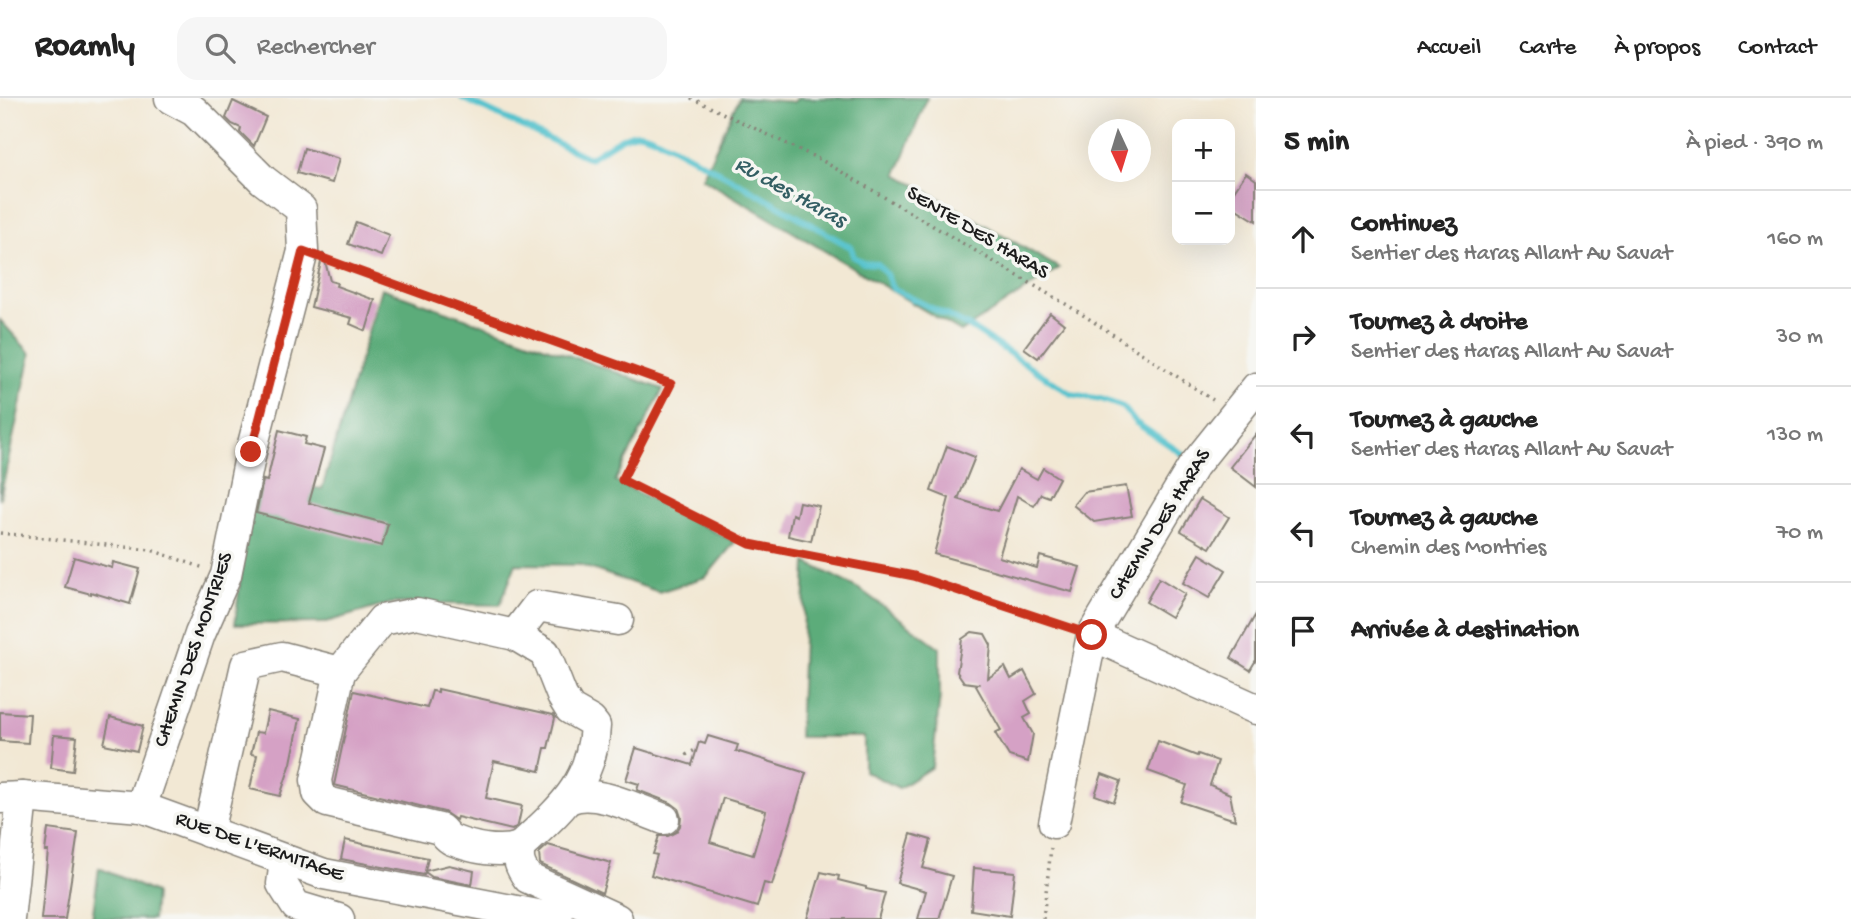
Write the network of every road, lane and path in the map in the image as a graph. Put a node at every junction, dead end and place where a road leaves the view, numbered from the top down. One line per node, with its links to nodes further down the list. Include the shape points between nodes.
1 (170, 98): 3 (street, CHEMIN DES MONTRIES, via 194,111 262,180 302,209)
2 (691, 98): 5 (path, SENTE DES HARAS, via 835,168 1074,309)
3 (303, 251): 7 (street, CHEMIN DES MONTRIES, via 251,452); 10 (path, via 671,384 622,480 750,544 914,576)
4 (1256, 388): 5 (street, CHEMIN DES HARAS)
5 (1235, 415): 10 (street, CHEMIN DES HARAS, via 1192,468)
6 (0, 533): 7 (path, via 151,550)
7 (226, 575): 17 (street, CHEMIN DES MONTRIES, via 200,634)
8 (618, 620): 9 (street, via 537,606)
9 (515, 635): 11 (street, via 417,613 382,620); 16 (street, via 545,653 570,709 595,726 584,774)
10 (1092, 635): 12 (street); 19 (street, CHEMIN DES HARAS)
11 (340, 672): 20 (street, via 282,657 246,665); 21 (street, via 316,780 321,797 440,829 450,839 498,851)
12 (1256, 709)
13 (697, 749): 14 (path)
14 (687, 755)
15 (11, 797): 17 (street, RUE DE L'ERMITAGE); 23 (street)
16 (569, 799): 18 (street, via 595,795); 21 (street)
17 (141, 807): 20 (street, RUE DE L'ERMITAGE)
18 (664, 819)
19 (1054, 823): 27 (path)
20 (208, 832): 22 (street, RUE DE L'ERMITAGE)
21 (520, 847): 26 (street, via 517,857 528,878)
22 (285, 861): 24 (street, via 282,884 296,906); 25 (street, RUE DE L'ERMITAGE, via 324,874)
23 (9, 919)
24 (340, 919)
25 (558, 919)
26 (617, 919)
27 (1043, 919)

